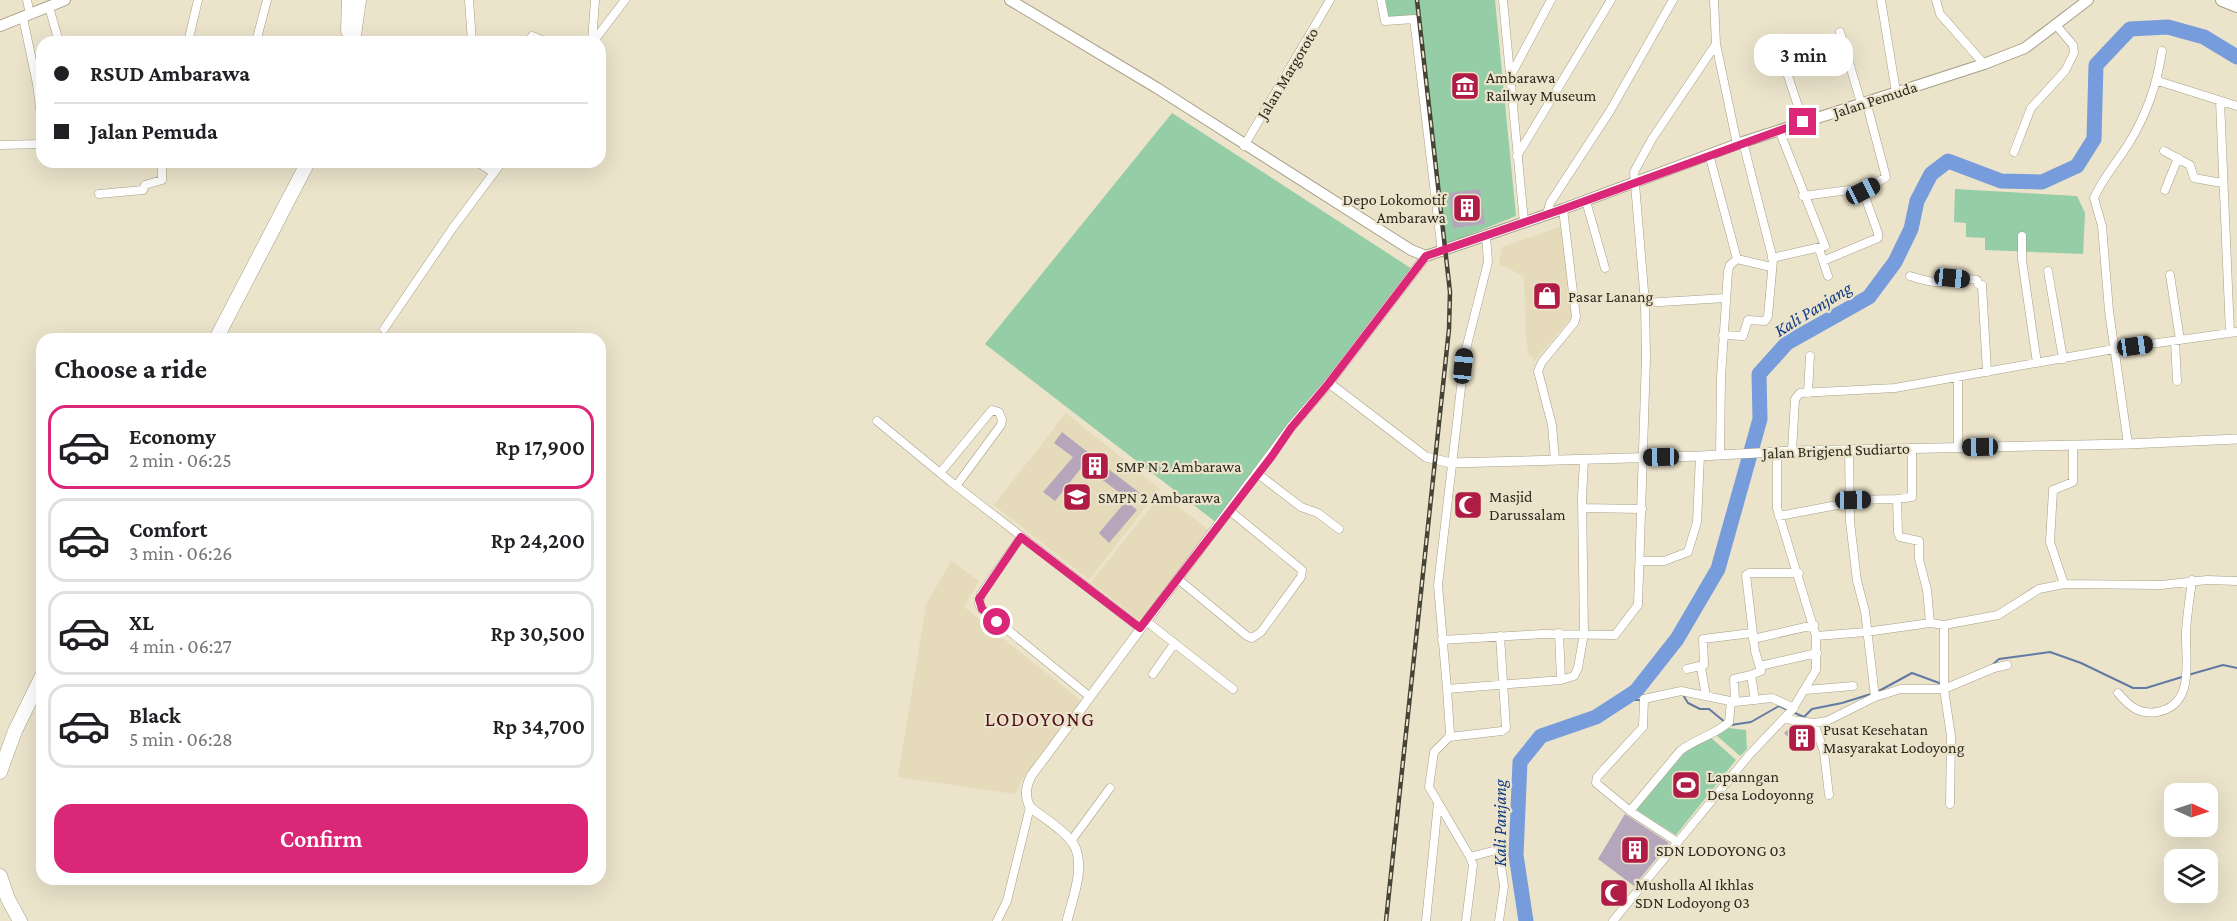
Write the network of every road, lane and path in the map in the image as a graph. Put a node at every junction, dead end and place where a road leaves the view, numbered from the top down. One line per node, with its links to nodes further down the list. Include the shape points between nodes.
1 (27, 0): 24 (street)
2 (66, 0): 23 (main road)
3 (198, 0): 29 (street)
4 (267, 0): 30 (street)
5 (349, 0): 31 (highway)
6 (359, 0): 32 (highway)
7 (469, 0): 33 (street)
8 (595, 0): 34 (street)
9 (625, 0): 35 (street)
10 (1010, 0): 52 (main road, via 1157,88)
11 (1330, 0): 52 (street, Jalan Margoroto)
12 (1382, 0): 76 (street, via 1385,21 1414,19)
13 (1503, 0): 40 (street)
14 (1551, 0): 40 (street)
15 (1611, 0): 56 (street)
16 (1673, 0): 71 (street)
17 (1714, 0): 36 (street)
18 (1881, 0): 43 (street)
19 (1936, 0): 38 (street, via 1940,14)
20 (2088, 0): 25 (main road, Jalan Pemuda)
21 (2222, 0): 22 (main road)
22 (2237, 6)
23 (49, 7): 24 (main road); 28 (street)
24 (26, 16): 26 (main road); 39 (street)
25 (2056, 25): 38 (main road, Jalan Pemuda, via 2025,48); 54 (street, via 2073,45 2074,53 2065,71 2031,108)
26 (0, 26)
27 (1840, 33): 45 (street)
28 (57, 36)
29 (189, 36)
30 (258, 36)
31 (351, 36)
32 (352, 36)
33 (472, 36)
34 (592, 36)
35 (597, 36)
36 (1716, 44): 49 (street); 63 (street, via 1652,139 1634,172)
37 (2162, 51): 42 (street)
38 (1984, 64): 43 (main road, Jalan Pemuda)
39 (36, 68)
40 (1510, 76): 56 (street)
41 (1788, 76): 47 (street)
42 (2158, 81): 44 (street); 94 (street, via 2130,142 2094,196 2102,225)
43 (1896, 92): 45 (main road, Jalan Pemuda)
44 (2220, 101): 46 (street); 64 (street)
45 (1863, 102): 47 (main road, Jalan Pemuda); 66 (street, via 1886,177)
46 (2237, 106)
47 (1803, 122): 48 (main road, Jalan Pemuda)
48 (1779, 130): 49 (main road, Jalan Pemuda); 68 (street)
49 (1740, 143): 55 (main road, Jalan Pemuda); 78 (street)
50 (36, 144): 51 (street)
51 (0, 145)
52 (1244, 146): 77 (main road)
53 (2164, 151): 57 (street)
54 (2014, 152)
55 (1709, 154): 63 (main road, Jalan Pemuda); 79 (street)
56 (1517, 156): 72 (street)
57 (2178, 158): 64 (street, via 2190,165 2194,178); 65 (street)
58 (162, 168): 67 (street, via 162,180 145,185 143,190)
59 (305, 168): 90 (highway)
60 (486, 168): 62 (street)
61 (498, 168): 62 (street)
62 (494, 173): 89 (street)
63 (1634, 183): 69 (main road, Jalan Pemuda); 88 (street)
64 (2222, 183): 91 (street)
65 (2164, 190)
66 (1863, 191): 68 (street, via 1855,195 1849,190); 80 (street, via 1878,238)
67 (99, 194)
68 (1803, 195): 75 (street, via 1825,246)
69 (1586, 201): 70 (main road, Jalan Pemuda); 82 (street)
70 (1563, 209): 71 (main road, Jalan Pemuda); 115 (street, via 1576,317 1539,371 1552,425)
71 (1547, 214): 72 (main road, Jalan Pemuda)
72 (1524, 222): 73 (main road, Jalan Pemuda)
73 (1486, 236): 76 (main road, Jalan Pemuda); 117 (street, via 1488,262 1465,353)
74 (2022, 236): 97 (street)
75 (1819, 249): 78 (street); 80 (street)
76 (1446, 250): 77 (main road, Jalan Pemuda)
77 (1426, 256): 101 (street)
78 (1772, 258): 81 (street)
79 (1737, 259): 81 (street); 87 (street, via 1728,271)
80 (1822, 261): 85 (street)
81 (1771, 267): 92 (street, via 1767,321 1748,320 1743,336)
82 (1605, 268)
83 (2048, 271): 96 (street)
84 (2170, 274): 93 (street)
85 (1828, 276)
86 (1910, 276): 98 (street, via 1930,282 1952,278 1977,280 1982,285)
87 (1725, 298): 88 (street); 92 (street)
88 (1645, 303): 114 (street)
89 (384, 329)
90 (219, 333)
91 (2233, 333): 93 (street)
92 (1723, 334): 112 (street)
93 (2178, 340): 94 (street); 100 (street)
94 (2114, 350): 96 (street); 105 (street)
95 (1810, 356): 102 (street)
96 (2063, 358): 97 (street)
97 (2037, 363): 98 (street)
98 (1987, 372): 99 (street)
99 (1958, 378): 102 (street, via 1865,391); 107 (street)
100 (2177, 381)
101 (1329, 383): 117 (street, Jalan Brigjend Sudiarto, via 1426,457); 119 (street)
102 (1808, 393): 111 (street, via 1796,395)
103 (877, 421): 118 (street)
104 (2237, 439): 105 (street, Jalan Brigjend Sudiarto)
105 (2128, 444): 106 (street, Jalan Brigjend Sudiarto)
106 (2073, 445): 107 (street, Jalan Brigjend Sudiarto); 134 (street, via 2074,478 2070,484 2054,490 2050,516 2050,543)
107 (1958, 447): 108 (street, Jalan Brigjend Sudiarto)
108 (1912, 448): 109 (street, Jalan Brigjend Sudiarto); 121 (street, via 1912,497)
109 (1849, 449): 111 (street, Jalan Brigjend Sudiarto); 122 (street)
110 (1777, 451): 111 (street, Jalan Brigjend Sudiarto); 112 (street, Jalan Brigjend Sudiarto); 126 (street)
111 (1792, 451)
112 (1724, 455): 113 (street, Jalan Brigjend Sudiarto)
113 (1700, 456): 114 (street, Jalan Brigjend Sudiarto); 129 (street, via 1697,522 1688,552 1664,561)
114 (1642, 457): 116 (street, Jalan Brigjend Sudiarto); 124 (street)
115 (1555, 460): 116 (street, Jalan Brigjend Sudiarto); 117 (street, Jalan Brigjend Sudiarto)
116 (1584, 460): 123 (street)
117 (1451, 463): 145 (street, via 1438,585)
118 (940, 473): 120 (street); 120 (street, via 992,410 999,412 1001,425)
119 (1258, 474): 125 (street); 127 (street, via 1300,507 1318,513)
120 (956, 486): 128 (street)
121 (1897, 499): 122 (street); 135 (street, via 1900,537 1919,541)
122 (1848, 503): 126 (street); 139 (street)
123 (1582, 508): 124 (street); 141 (street)
124 (1642, 509): 129 (street)
125 (1230, 511): 131 (street); 131 (street, via 1302,570 1283,604 1252,638)
126 (1779, 516): 130 (street)
127 (1339, 529)
128 (1021, 537): 136 (street); 163 (street, via 981,594 979,604)
129 (1640, 561): 141 (street, via 1638,605 1619,631 1609,635)
130 (1799, 573): 137 (street); 143 (street, via 1746,575)
131 (1178, 579): 136 (street)
132 (2192, 580): 133 (street); 134 (street, via 2161,585); 162 (street, via 2186,629 2187,684 2180,699 2170,708 2146,713 2127,704)
133 (2237, 581)
134 (2064, 584): 138 (street, via 2039,589 1998,615)
135 (1930, 623): 138 (street); 139 (street)
136 (1143, 625): 146 (street); 163 (street)
137 (1814, 625): 143 (street); 144 (street)
138 (1944, 625): 160 (street)
139 (1866, 632): 144 (street); 165 (street)
140 (1559, 633): 141 (street); 142 (street); 154 (street)
141 (1584, 633): 154 (street, via 1578,668 1574,676)
142 (1500, 636): 145 (street); 155 (street)
143 (1752, 636): 149 (street); 150 (street, via 1703,639)
144 (1816, 636): 147 (street)
145 (1442, 640): 159 (street)
146 (1174, 644): 152 (street); 158 (street)
147 (1817, 653): 149 (street); 161 (street, via 1816,670)
148 (2007, 665): 160 (street)
149 (1760, 666): 153 (street, via 1761,671)
150 (1701, 668): 151 (street); 164 (street)
151 (1687, 669)
152 (1152, 674)
153 (1751, 675): 166 (street); 167 (street, via 1734,679)
154 (1561, 680): 155 (street)
155 (1504, 684): 159 (street); 170 (street, via 1508,723 1505,729)
156 (1853, 686): 161 (street)
157 (36, 688): 171 (highway)
158 (1233, 689)
159 (1447, 689): 170 (street)
160 (1944, 689): 165 (street, via 1901,689); 175 (street, via 1951,736)
161 (1806, 690): 168 (street)
162 (2118, 693)
163 (1089, 696): 176 (street, via 1031,776 1026,790)
164 (1706, 696): 167 (street); 177 (street, via 1681,691 1644,699 1642,727 1596,780)
165 (1875, 697): 169 (street, via 1833,719)
166 (1755, 700): 167 (street); 168 (street, via 1772,698)
167 (1733, 702): 177 (street, via 1726,725 1687,745)
168 (1790, 713): 169 (street); 179 (street)
169 (1814, 723): 173 (street, via 1824,752)
170 (1449, 737): 174 (street, via 1437,747 1428,778)
171 (0, 772)
172 (1110, 788): 178 (street)
173 (1829, 795)
174 (1438, 803): 180 (street); 185 (street)
175 (1950, 804)
176 (1030, 807): 178 (street); 183 (street, via 1009,893)
177 (1630, 811): 179 (street)
178 (1071, 841): 184 (street, via 1078,860)
179 (1676, 841): 188 (street)
180 (1470, 857): 186 (street, via 1473,866); 187 (street, via 1496,850 1499,853 1504,886)
181 (0, 876): 182 (highway)
182 (20, 921)
183 (997, 921)
184 (1067, 921)
185 (1426, 921)
186 (1466, 921)
187 (1499, 921)
188 (1613, 921)

